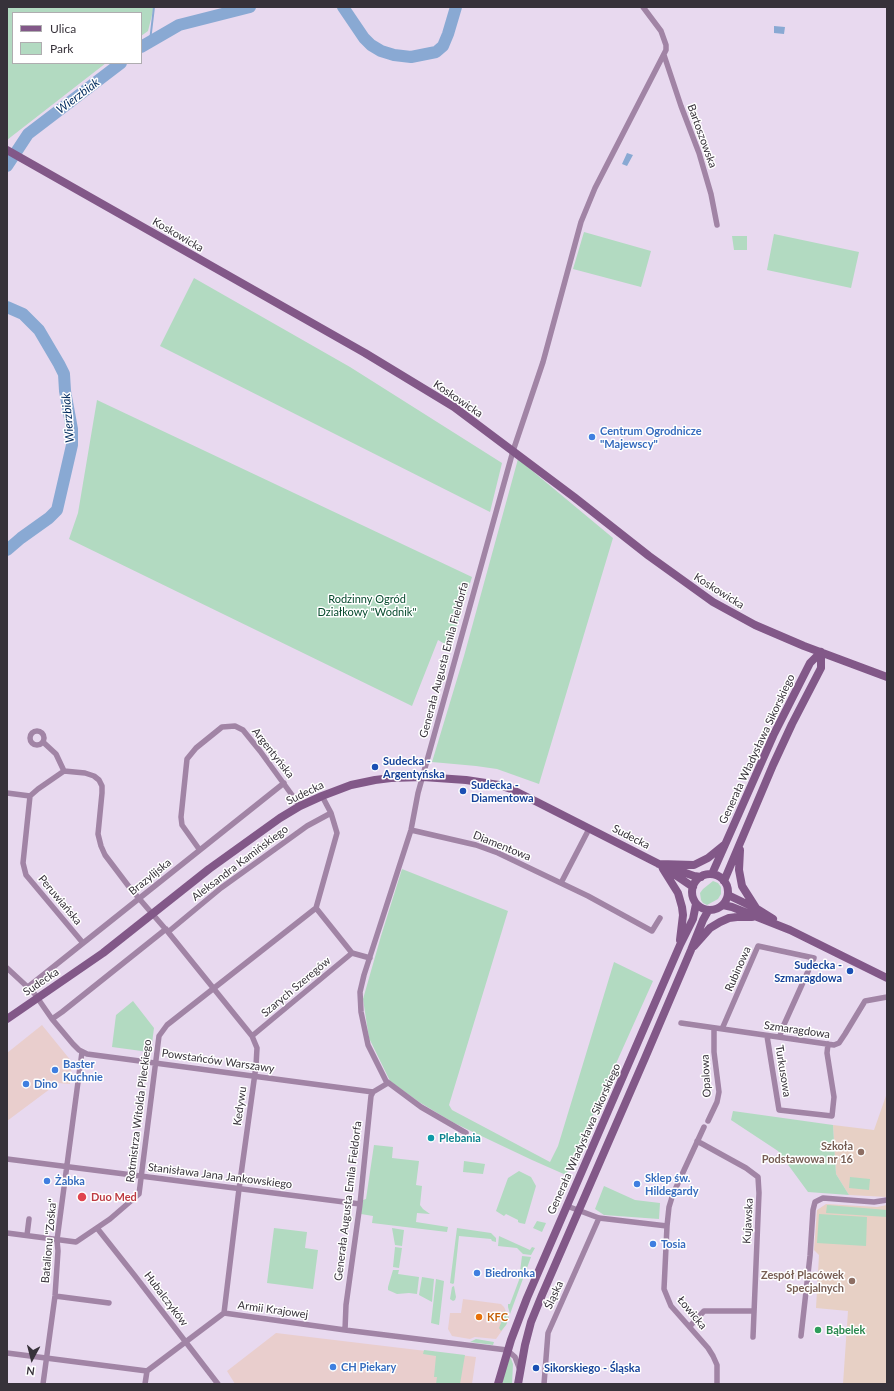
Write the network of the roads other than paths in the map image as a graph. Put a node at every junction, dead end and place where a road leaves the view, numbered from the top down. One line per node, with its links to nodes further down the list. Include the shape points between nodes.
1 (643, 7): 2 (street, via 663,35 666,45)
2 (664, 55): 4 (street, Bartoszowska, via 699,153); 5 (street, Generała Augusta Emila Fieldorfa, via 595,188 581,222 552,333)
3 (8, 150): 5 (street, Koskowicka, via 392,370 454,407)
4 (717, 225)
5 (513, 451): 6 (street, Koskowicka, via 654,560 713,602 755,625); 14 (street, Generała Augusta Emila Fieldorfa)
6 (804, 646): 7 (street, Koskowicka); 9 (street)
7 (821, 652): 8 (street, Koskowicka); 9 (street, Generała Władysława Sikorskiego); 10 (street, Generała Władysława Sikorskiego)
8 (841, 660): 10 (street); 11 (street, Koskowicka)
9 (810, 663): 24 (street, Generała Władysława Sikorskiego, via 774,734)
10 (821, 668): 23 (street, Generała Władysława Sikorskiego, via 770,772)
11 (887, 677)
12 (43, 742): 13 (street, via 56,754)
13 (64, 770): 17 (street); 33 (street, via 94,776 102,786 98,834 100,846)
14 (424, 777): 18 (street, Sudecka, via 375,780 351,785); 21 (street, Sudecka, via 472,780 499,785); 22 (street, Generała Augusta Emila Fieldorfa, via 418,793)
15 (284, 783): 19 (street, Argentyńska); 25 (street, Brazylijska); 25 (street, Argentyńska, via 260,751 236,726 222,728 196,748 187,759 180,817 182,825)
16 (7, 793): 17 (street)
17 (30, 796): 42 (street, Peruwiańska, via 23,864 26,875)
18 (322, 796): 19 (street, Sudecka); 20 (street)
19 (300, 806): 38 (street, Sudecka, via 229,854)
20 (331, 813): 36 (street, via 337,833); 41 (street, Aleksandra Kamińskiego, via 307,826)
21 (589, 829): 26 (street, Sudecka); 30 (street)
22 (411, 830): 30 (street, Diamentowa, via 476,845); 46 (street, Generała Augusta Emila Fieldorfa)
23 (741, 844): 29 (street); 39 (street, via 740,878)
24 (724, 845): 26 (street, via 709,857 694,864); 27 (street)
25 (199, 850): 33 (street, Brazylijska)
26 (659, 864): 28 (street, Sudecka); 31 (street, Sudecka); 43 (street, via 678,893 682,907)
27 (712, 874): 28 (street); 29 (street)
28 (701, 877): 31 (street)
29 (724, 881): 32 (street)
30 (561, 883): 40 (street, Diamentowa, via 652,931)
31 (693, 886): 34 (street, via 692,896)
32 (728, 895): 35 (street); 39 (street)
33 (140, 898): 38 (street); 42 (street, Brazylijska)
34 (696, 904): 37 (street); 43 (street, Generała Władysława Sikorskiego, via 693,918)
35 (723, 905): 37 (street); 39 (street)
36 (316, 908): 45 (street); 50 (street, Rotmistrza Witolda Pileckiego)
37 (708, 910): 44 (street, Generała Władysława Sikorskiego)
38 (153, 913): 41 (street); 52 (street, Sudecka, via 102,953)
39 (758, 913): 44 (street, via 724,920 710,928); 48 (street)
40 (660, 918)
41 (167, 931): 50 (street, Kedywu); 53 (street, Aleksandra Kamińskiego)
42 (83, 943): 49 (street, Brazylijska)
43 (680, 945): 77 (street, Generała Władysława Sikorskiego)
44 (691, 950): 78 (street, Generała Władysława Sikorskiego)
45 (352, 952): 46 (street); 58 (street, Szarych Szeregów)
46 (370, 958): 65 (street, Generała Augusta Emila Fieldorfa, via 360,992 361,1012 368,1045)
47 (7, 968): 49 (street)
48 (887, 978)
49 (28, 987): 52 (street)
50 (214, 989): 58 (street, Kedywu); 63 (street, Rotmistrza Witolda Pileckiego, via 162,1031)
51 (887, 997): 61 (street, Szmaragdowa, via 865,1001 839,1043)
52 (37, 998): 53 (street); 54 (street, Sudecka)
53 (52, 1019): 62 (street)
54 (7, 1020)
55 (681, 1023): 56 (street, Szmaragdowa)
56 (714, 1028): 57 (street, Szmaragdowa); 67 (street, Opalowa, via 719,1092)
57 (722, 1029): 59 (street, Szmaragdowa); 60 (street, Rubinowa, via 758,946 814,958)
58 (252, 1036): 64 (street, Kedywu, via 258,1053)
59 (767, 1036): 60 (street, Szmaragdowa); 61 (street, Turkusowa, via 779,1110 832,1116 834,1097 827,1053)
60 (780, 1036): 61 (street, Szmaragdowa)
61 (828, 1044)
62 (82, 1052): 63 (street, Powstańców Warszawy); 72 (street, Batalionu "Zośka")
63 (156, 1062): 64 (street, Powstańców Warszawy); 73 (street, Rotmistrza Witolda Pileckiego)
64 (255, 1076): 66 (street, Powstańców Warszawy); 74 (street, Kedywu)
65 (388, 1083): 66 (street); 69 (street, Generała Augusta Emila Fieldorfa, via 421,1107)
66 (373, 1092): 76 (street, Generała Augusta Emila Fieldorfa)
67 (708, 1121)
68 (704, 1127): 70 (street)
69 (466, 1133)
70 (697, 1141): 81 (street, Łowicka, via 673,1194); 88 (street, Kujawska, via 758,1177)
71 (7, 1159): 72 (street, Stanisława Jana Jankowskiego)
72 (67, 1167): 73 (street, Stanisława Jana Jankowskiego); 85 (street, Batalionu "Zośka")
73 (141, 1176): 74 (street, Stanisława Jana Jankowskiego); 82 (street, Rotmistrza Witolda Pileckiego, via 137,1197)
74 (239, 1189): 76 (street, Stanisława Jana Jankowskiego); 89 (street, Kedywu)
75 (887, 1200): 93 (street, via 874,1202 823,1198 815,1202)
76 (360, 1204): 91 (street, Generała Augusta Emila Fieldorfa)
77 (567, 1206): 78 (street); 95 (street, Generała Władysława Sikorskiego)
78 (578, 1210): 79 (street); 98 (street, Generała Władysława Sikorskiego, via 531,1322)
79 (599, 1218): 81 (street); 105 (street, Śląska, via 548,1333)
80 (29, 1219): 84 (street)
81 (667, 1226): 90 (street, Łowicka, via 664,1289 671,1306)
82 (97, 1228): 85 (street, Rotmistrza Witolda Pileckiego, via 76,1242); 94 (street, Hubalczyków)
83 (7, 1233): 84 (street, Rotmistrza Witolda Pileckiego)
84 (27, 1235): 85 (street, Rotmistrza Witolda Pileckiego)
85 (57, 1240): 86 (street, Batalionu "Zośka")
86 (55, 1296): 87 (street); 97 (street, Batalionu "Zośka")
87 (109, 1303)
88 (754, 1311): 90 (street, via 704,1311); 92 (street, Kujawska)
89 (224, 1313): 91 (street, Armii Krajowej); 94 (street, Armii Krajowej)
90 (690, 1326): 106 (street, Łowicka, via 713,1356 717,1365)
91 (344, 1330): 95 (street, Armii Krajowej)
92 (753, 1336)
93 (801, 1336)
94 (186, 1342): 99 (street, Armii Krajowej); 102 (street, Hubalczyków)
95 (507, 1350): 98 (street, via 515,1357); 103 (street, Generała Władysława Sikorskiego)
96 (7, 1353): 97 (street)
97 (47, 1358): 99 (street); 100 (street, Batalionu "Zośka")
98 (520, 1370): 104 (street, Generała Władysława Sikorskiego)
99 (147, 1371): 101 (street)
100 (43, 1384)
101 (145, 1384)
102 (218, 1384)
103 (498, 1384)
104 (518, 1384)
105 (544, 1384)
106 (717, 1384)

